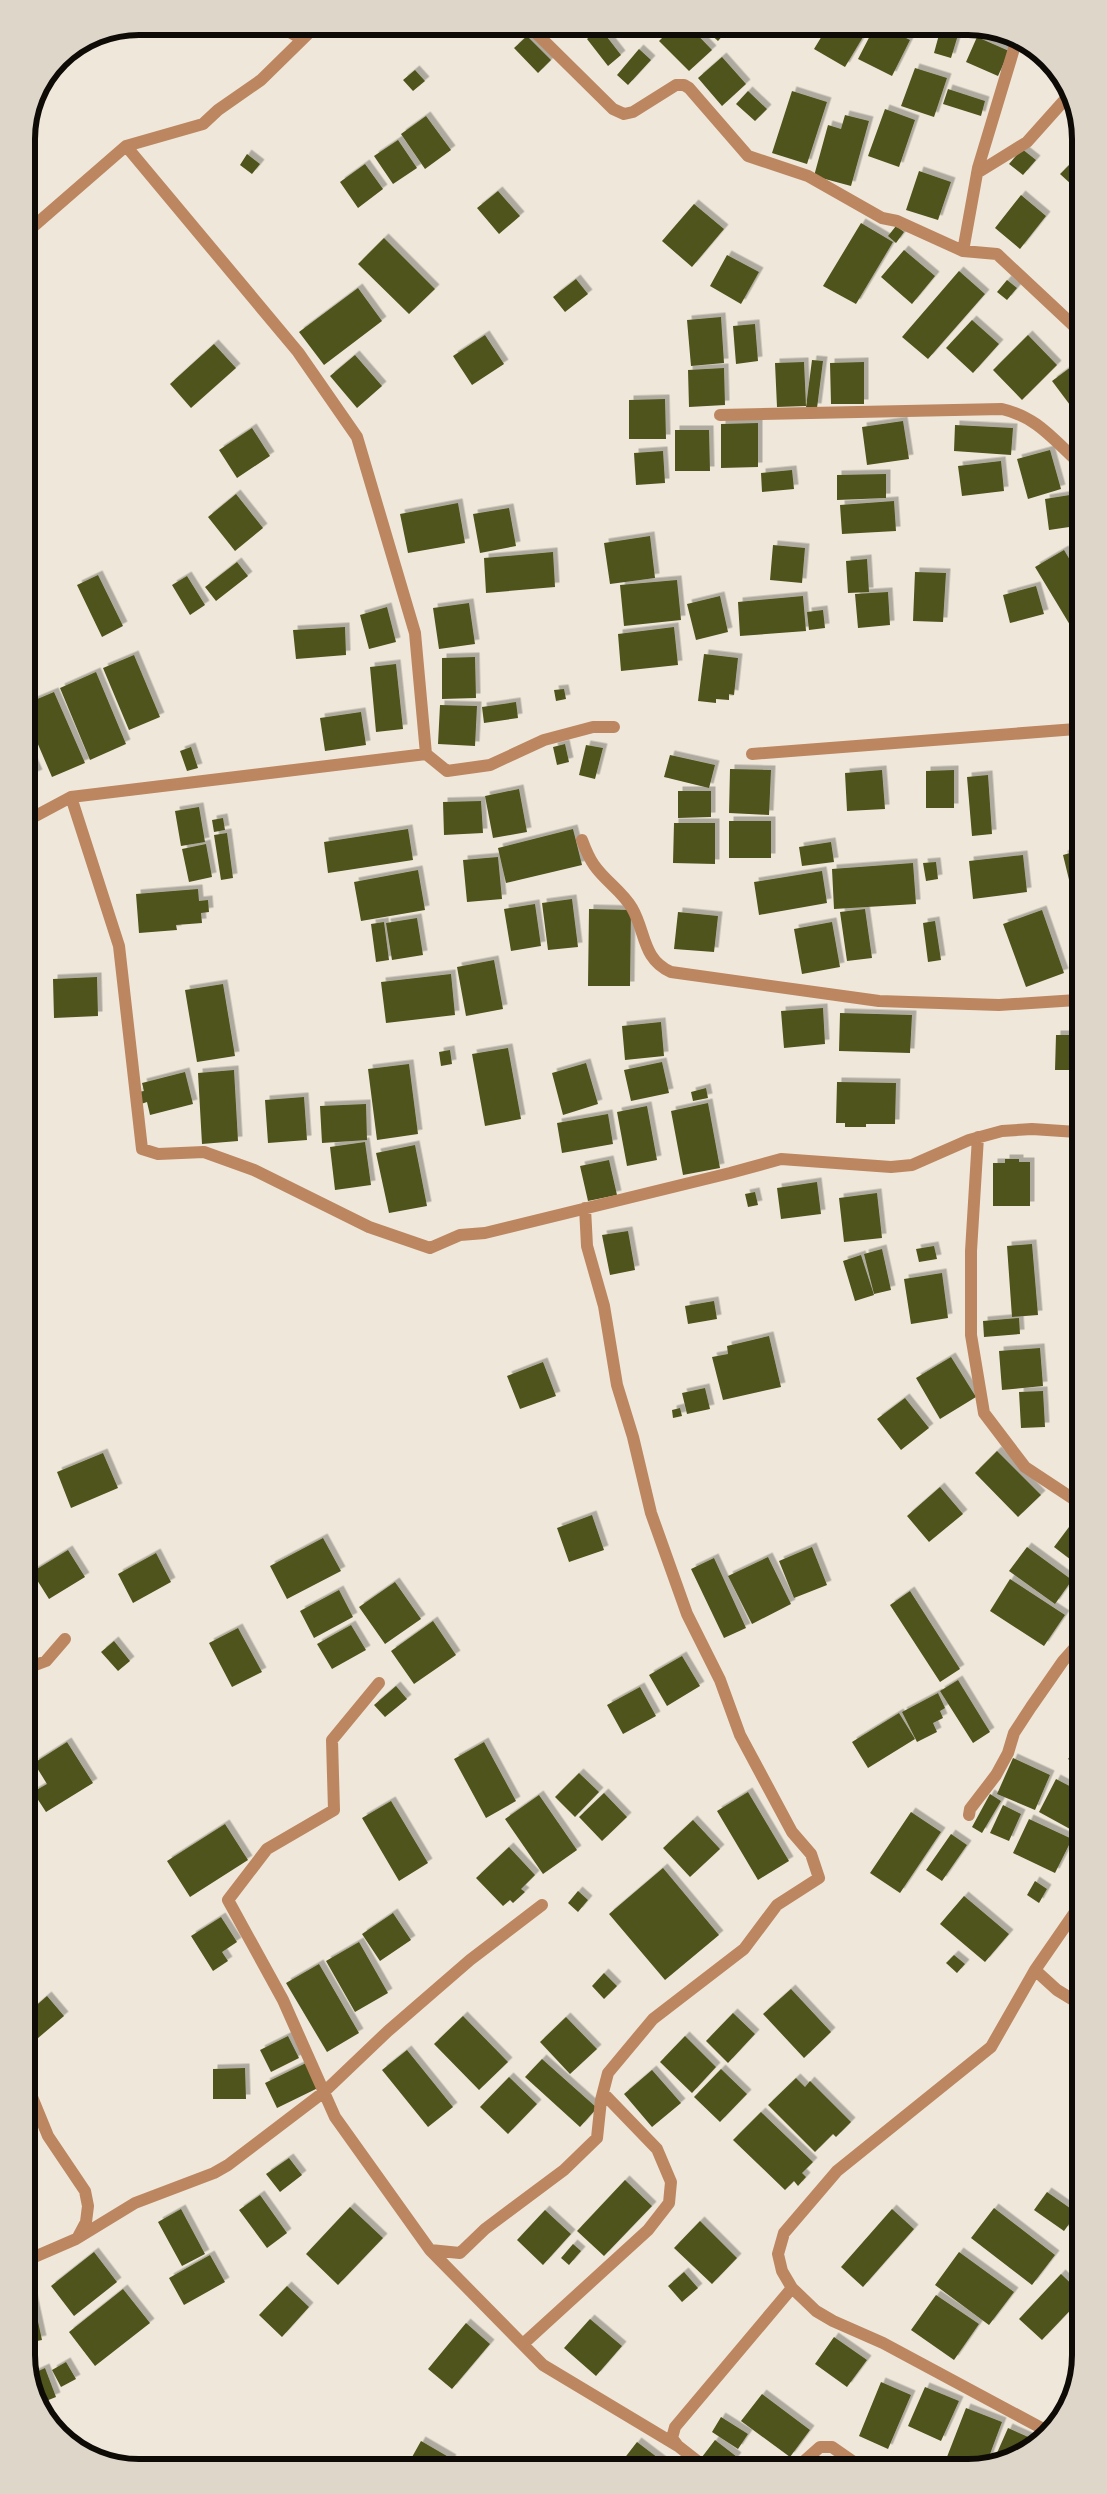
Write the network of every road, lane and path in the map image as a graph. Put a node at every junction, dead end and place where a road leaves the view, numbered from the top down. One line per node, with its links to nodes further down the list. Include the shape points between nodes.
1 (307, 35): 5 (street, via 261,80 203,124)
2 (537, 35): 8 (street, via 613,109 624,114 633,112 676,85 684,85 748,156 808,176 882,218 897,221)
3 (1015, 46): 6 (street)
4 (1064, 100): 6 (street, via 1027,142)
5 (126, 146): 7 (street); 14 (street, via 298,352 357,437 415,632)
6 (977, 173): 8 (street)
7 (35, 225)
8 (963, 251): 9 (street, via 997,254)
9 (1072, 324)
10 (720, 415): 11 (street, via 1002,409 1036,422)
11 (1072, 456)
12 (614, 727): 14 (street, via 593,727 544,740 490,765 447,770)
13 (1072, 729): 15 (street)
14 (426, 754): 16 (street)
15 (752, 754)
16 (71, 797): 17 (street); 22 (street, via 119,946 142,1149 158,1154 204,1152 254,1170 369,1227 430,1248 460,1234 485,1233)
17 (35, 816)
18 (582, 840): 19 (street, via 593,864 622,892 633,910 651,956 659,967 671,972 879,1001 999,1005)
19 (1072, 1000)
20 (1072, 1132): 21 (street, via 1032,1129)
21 (978, 1137): 22 (street, via 912,1164 891,1167 781,1159); 23 (street, via 970,1251 971,1334 984,1413 1025,1467)
22 (585, 1208): 34 (street, via 587,1246 604,1306 617,1385 651,1513 687,1614 720,1680 740,1735 792,1832 811,1854 819,1878 777,1905 744,1949 653,2019 608,2073)
23 (1072, 1498)
24 (65, 1639): 26 (street, via 46,1661)
25 (1072, 1651): 28 (street, via 1014,1733 1004,1761)
26 (35, 1665)
27 (379, 1683): 33 (street, via 332,1740 334,1810 267,1850 228,1900 283,2000)
28 (969, 1815)
29 (542, 1905): 33 (street, via 470,1960)
30 (1072, 1917): 31 (street)
31 (1035, 1970): 32 (street); 39 (street, via 991,2047 837,2171 784,2233 778,2254 782,2271)
32 (1072, 1999)
33 (324, 2092): 36 (street, via 228,2165 135,2203); 37 (street, via 335,2117)
34 (603, 2093): 37 (street, via 597,2138 564,2170 485,2229 460,2253); 40 (street, via 657,2149 671,2182 669,2203 648,2230)
35 (35, 2104): 36 (street, via 48,2136 85,2191 88,2206 86,2222)
36 (76, 2239): 38 (street)
37 (430, 2250): 40 (street)
38 (35, 2257)
39 (792, 2288): 41 (street, via 833,2322 883,2343); 42 (street, via 675,2427 672,2438)
40 (523, 2344): 42 (street, via 544,2365)
41 (1042, 2429)
42 (678, 2446): 43 (street)
43 (695, 2459)
44 (806, 2459): 45 (street, via 820,2447 832,2447)
45 (850, 2459)

